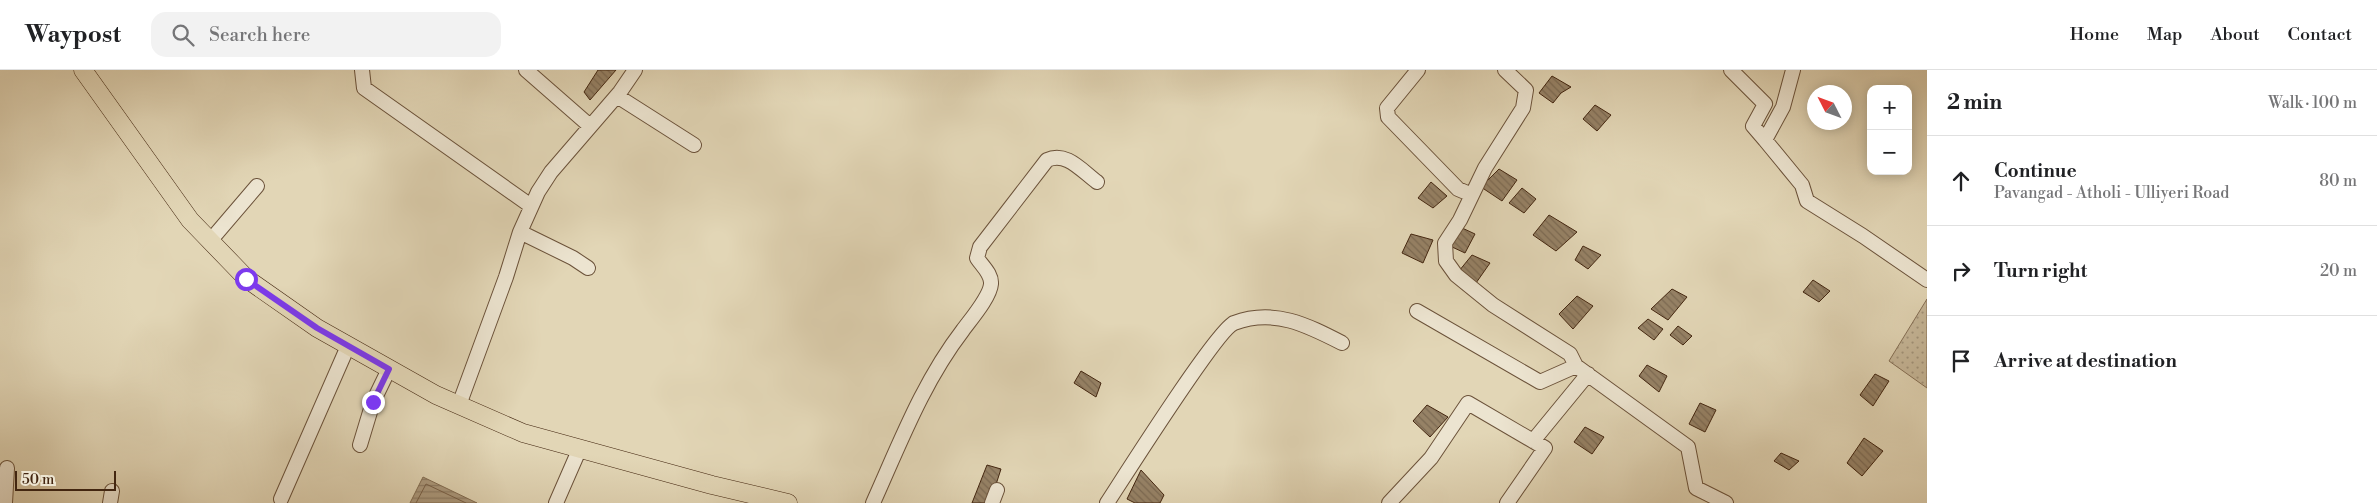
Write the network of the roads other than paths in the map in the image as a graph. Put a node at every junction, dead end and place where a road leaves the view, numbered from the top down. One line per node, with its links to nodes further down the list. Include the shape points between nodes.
1 (83, 70): 18 (main road, via 190,220)
2 (362, 70): 16 (street, via 364,88)
3 (526, 70): 10 (street)
4 (635, 70): 9 (street)
5 (1418, 70): 15 (street, via 1386,108 1388,117 1458,189)
6 (1504, 70): 15 (street, via 1526,90 1523,108)
7 (1731, 70): 11 (street, via 1765,104 1753,126)
8 (1793, 70): 11 (street, via 1783,107)
9 (617, 96): 10 (street); 12 (street)
10 (590, 126): 16 (street, via 551,172)
11 (1765, 140): 20 (street, via 1802,185 1807,201)
12 (694, 145)
13 (1097, 182): 36 (street, via 1063,157 1048,160 980,247 977,258 990,276 991,286 920,397)
14 (257, 186): 18 (street)
15 (1472, 195): 24 (street, via 1445,243 1446,261 1456,275 1493,305 1570,354)
16 (531, 206): 17 (street)
17 (520, 232): 19 (street); 27 (street)
18 (210, 241): 23 (main road, via 246,279)
19 (588, 268)
20 (1927, 280)
21 (1417, 311): 24 (street, via 1540,382)
22 (1342, 343): 37 (street, via 1308,325 1266,316 1232,324 1208,352)
23 (348, 346): 25 (main road); 32 (street)
24 (1576, 366): 26 (street)
25 (389, 369): 27 (main road); 29 (street, via 373,402)
26 (1588, 374): 28 (street); 40 (street, via 1688,447 1696,488)
27 (459, 405): 30 (main road, via 523,433)
28 (1533, 441): 38 (street, via 1468,403 1431,458); 39 (street, via 1545,448)
29 (360, 445)
30 (580, 448): 34 (street); 35 (main road)
31 (8, 468): 33 (street)
32 (281, 499)
33 (5, 503)
34 (556, 503)
35 (788, 503)
36 (873, 503)
37 (1107, 503)
38 (1389, 503)
39 (1507, 503)
40 (1726, 503)

